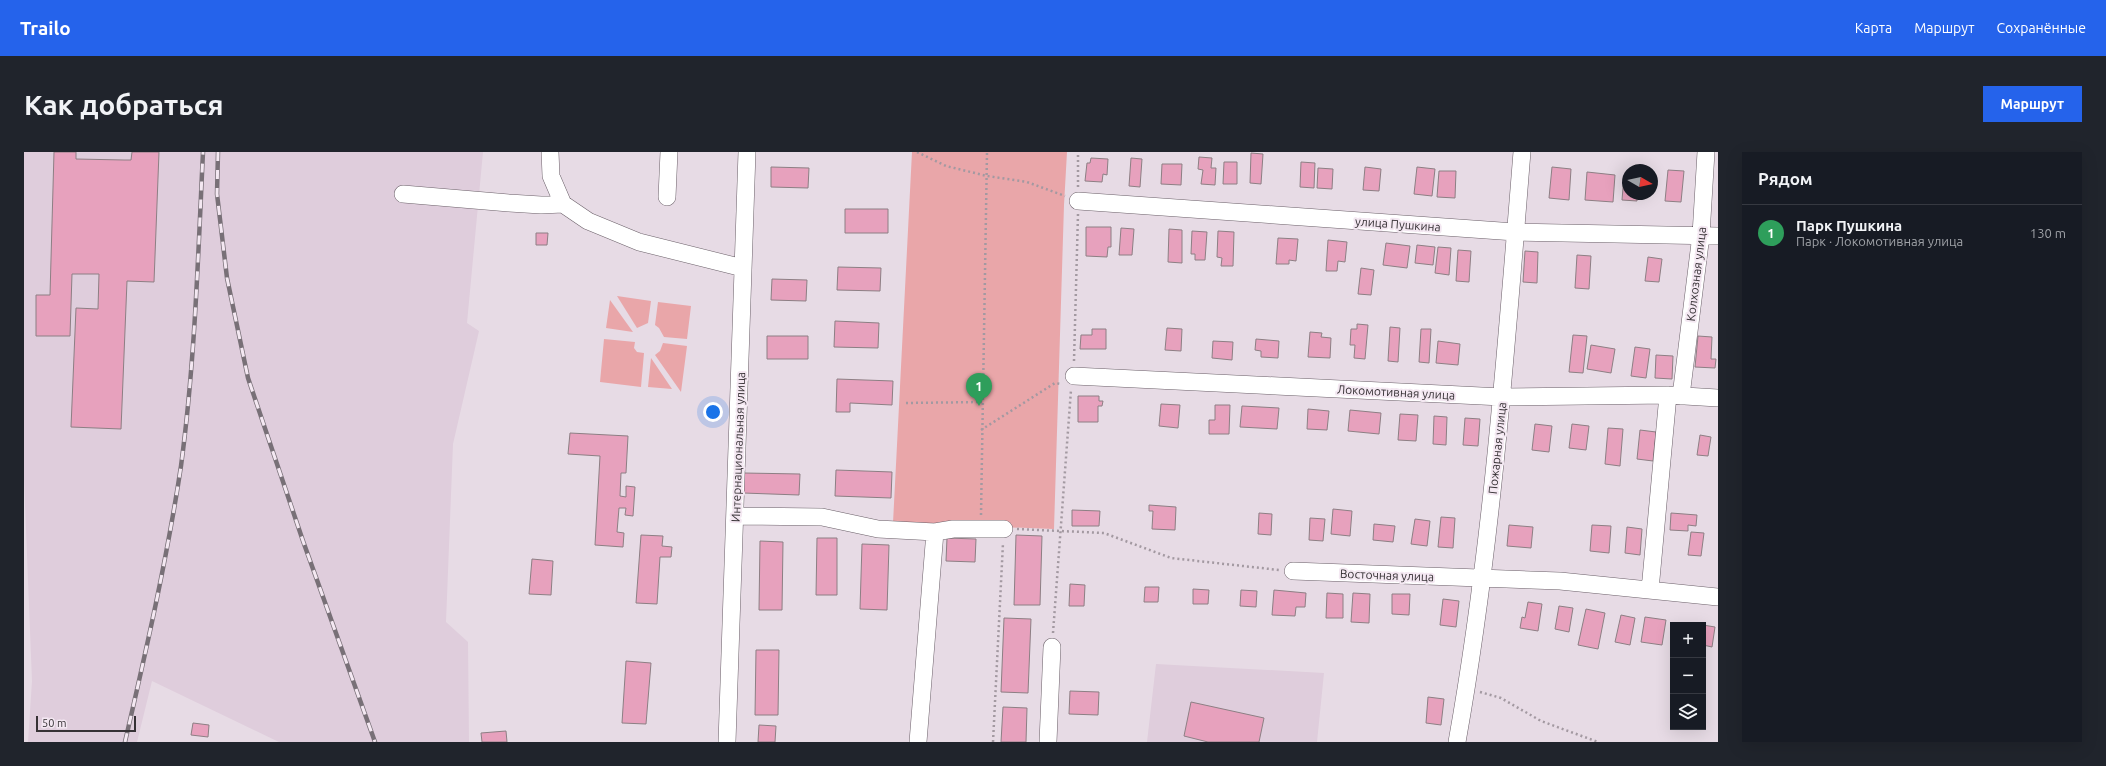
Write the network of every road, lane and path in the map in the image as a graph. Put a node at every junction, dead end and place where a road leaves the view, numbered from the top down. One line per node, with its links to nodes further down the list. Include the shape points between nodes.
1 (550, 152): 13 (street, via 551,176)
2 (669, 152): 11 (street)
3 (747, 152): 17 (street, Интернациональная улица)
4 (917, 152): 9 (path, via 946,166)
5 (987, 152): 9 (path)
6 (1078, 152): 12 (path)
7 (1522, 152): 14 (street, Пожарная улица)
8 (1706, 152): 15 (street, Колхозная улица)
9 (987, 176): 12 (path, via 1027,182); 22 (path)
10 (403, 194): 13 (street, via 509,203)
11 (667, 197)
12 (1078, 201): 14 (street, улица Пушкина); 18 (path)
13 (563, 204): 17 (street, via 588,221 639,242)
14 (1515, 232): 15 (street, улица Пушкина); 20 (street, Пожарная улица)
15 (1701, 235): 16 (street, улица Пушкина); 19 (street, Колхозная улица)
16 (1718, 236)
17 (743, 268): 25 (street, Интернациональная улица)
18 (1073, 381): 20 (street, Локомотивная улица); 24 (path, via 1054,383); 28 (path)
19 (1675, 396): 20 (street, Локомотивная улица); 21 (street, Локомотивная улица); 32 (street, Колхозная улица)
20 (1502, 397): 31 (street, Пожарная улица)
21 (1718, 398)
22 (982, 402): 23 (path); 24 (path)
23 (906, 403)
24 (981, 430): 26 (path)
25 (735, 516): 29 (street, via 822,517 878,529); 36 (street, Интернациональная улица)
26 (980, 529): 27 (street); 29 (street)
27 (1004, 529): 28 (path); 38 (path)
28 (1060, 531): 30 (path, via 1104,533 1171,558); 34 (path)
29 (936, 532): 37 (street)
30 (1293, 571): 31 (street, Восточная улица)
31 (1483, 579): 32 (street, Восточная улица, via 1560,581); 35 (street, Пожарная улица)
32 (1650, 590): 33 (street, Восточная улица)
33 (1718, 597)
34 (1052, 647): 39 (street)
35 (1466, 688): 40 (street, Пожарная улица); 41 (path, via 1501,698 1540,721)
36 (728, 742)
37 (918, 742)
38 (994, 742)
39 (1048, 742)
40 (1457, 742)
41 (1598, 742)

